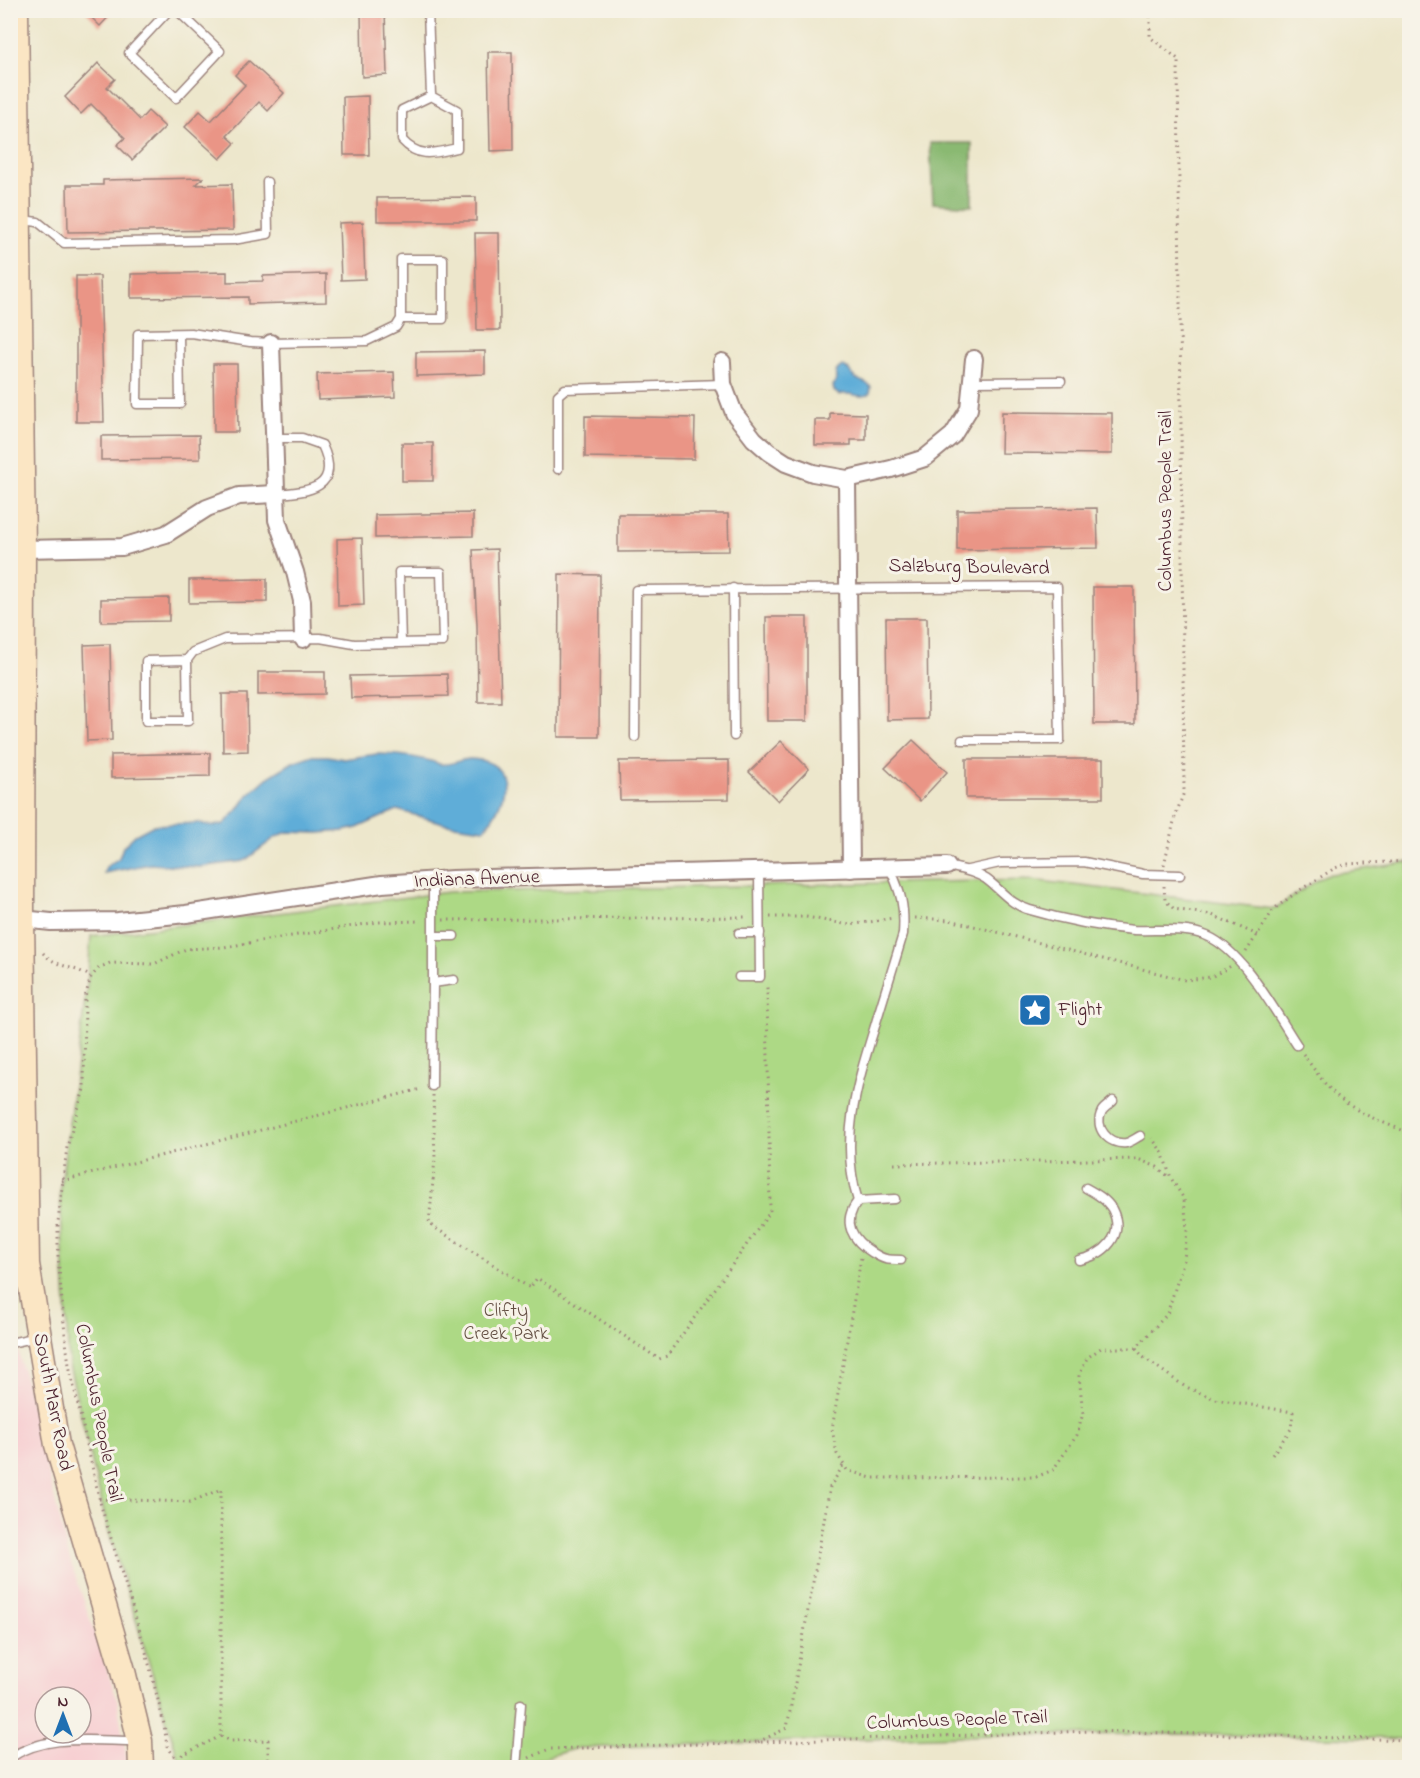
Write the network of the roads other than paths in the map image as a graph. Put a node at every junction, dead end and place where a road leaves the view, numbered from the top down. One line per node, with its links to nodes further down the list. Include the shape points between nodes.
1 (16, 10): 7 (street, South Marr Road)
2 (169, 10): 3 (lane, via 129,52 176,98 220,51)
3 (177, 10)
4 (428, 10): 5 (lane)
5 (431, 96): 5 (lane, via 402,110 402,140 411,150 430,154 457,148 457,110)
6 (267, 182): 7 (lane, via 268,234 232,240 64,243 38,222)
7 (15, 220): 20 (street, South Marr Road)
8 (401, 319): 8 (lane, via 401,259 443,259 443,319); 10 (lane, via 396,327 367,341)
9 (179, 334): 9 (lane, via 180,404 137,404 138,334); 10 (lane)
10 (272, 343): 16 (street)
11 (974, 359): 14 (street)
12 (722, 362): 15 (street)
13 (1061, 381): 14 (lane)
14 (973, 382): 18 (street, via 969,409 953,435 925,458)
15 (723, 384): 17 (lane, via 565,389 558,395); 18 (street, via 734,413 769,452 813,473)
16 (274, 438): 19 (street); 19 (lane, via 302,438 322,445 329,460 328,474 318,487)
17 (558, 469)
18 (847, 479): 22 (street)
19 (275, 494): 20 (street, via 239,496 207,508 166,534 122,547); 24 (street, via 277,520 302,601)
20 (23, 549): 23 (street, South Marr Road)
21 (733, 588): 22 (lane, Salzburg Boulevard); 27 (lane); 28 (lane, Salzburg Boulevard, via 636,590)
22 (848, 589): 29 (lane, Salzburg Boulevard, via 1058,587 1060,740); 32 (street)
23 (16, 600): 37 (street, South Marr Road)
24 (303, 639): 25 (lane); 26 (lane, via 225,639 193,652)
25 (401, 643): 25 (lane, via 443,642 441,572 399,573)
26 (187, 660): 26 (lane, via 188,722 146,721 146,661)
27 (734, 736)
28 (635, 737)
29 (962, 740)
30 (946, 866): 31 (street, Indiana Avenue); 33 (lane)
31 (890, 868): 32 (street, Indiana Avenue); 51 (lane, via 903,902 903,934 855,1089 850,1148 851,1180)
32 (851, 869): 34 (street, Indiana Avenue)
33 (968, 870): 35 (lane, via 999,863 1084,862 1143,874); 45 (lane, via 1025,909 1105,927 1187,931 1207,936 1239,960)
34 (759, 872): 36 (street, Indiana Avenue); 39 (lane)
35 (1180, 875)
36 (434, 881): 37 (street, Indiana Avenue, via 382,884 118,921); 40 (lane)
37 (16, 920): 54 (street, South Marr Road, via 27,1264)
38 (739, 933): 39 (lane)
39 (760, 933): 42 (lane, via 760,977)
40 (434, 936): 41 (lane); 44 (lane)
41 (454, 936)
42 (739, 977)
43 (454, 980): 44 (lane)
44 (433, 983): 46 (lane)
45 (1297, 1045)
46 (432, 1086)
47 (1113, 1101): 48 (lane, via 1102,1111 1100,1124 1104,1134 1127,1143)
48 (1144, 1134)
49 (1086, 1188): 53 (lane, via 1112,1208 1116,1223 1108,1247)
50 (895, 1199): 51 (lane)
51 (858, 1201): 52 (lane, via 850,1211 849,1224 856,1239 883,1259)
52 (901, 1260)
53 (1079, 1260)
54 (38, 1337): 55 (lane); 57 (street, South Marr Road, via 57,1444)
55 (10, 1343)
56 (521, 1704): 59 (lane)
57 (140, 1741): 58 (lane, via 49,1741); 60 (street, South Marr Road)
58 (10, 1758)
59 (516, 1766)
60 (141, 1767)

